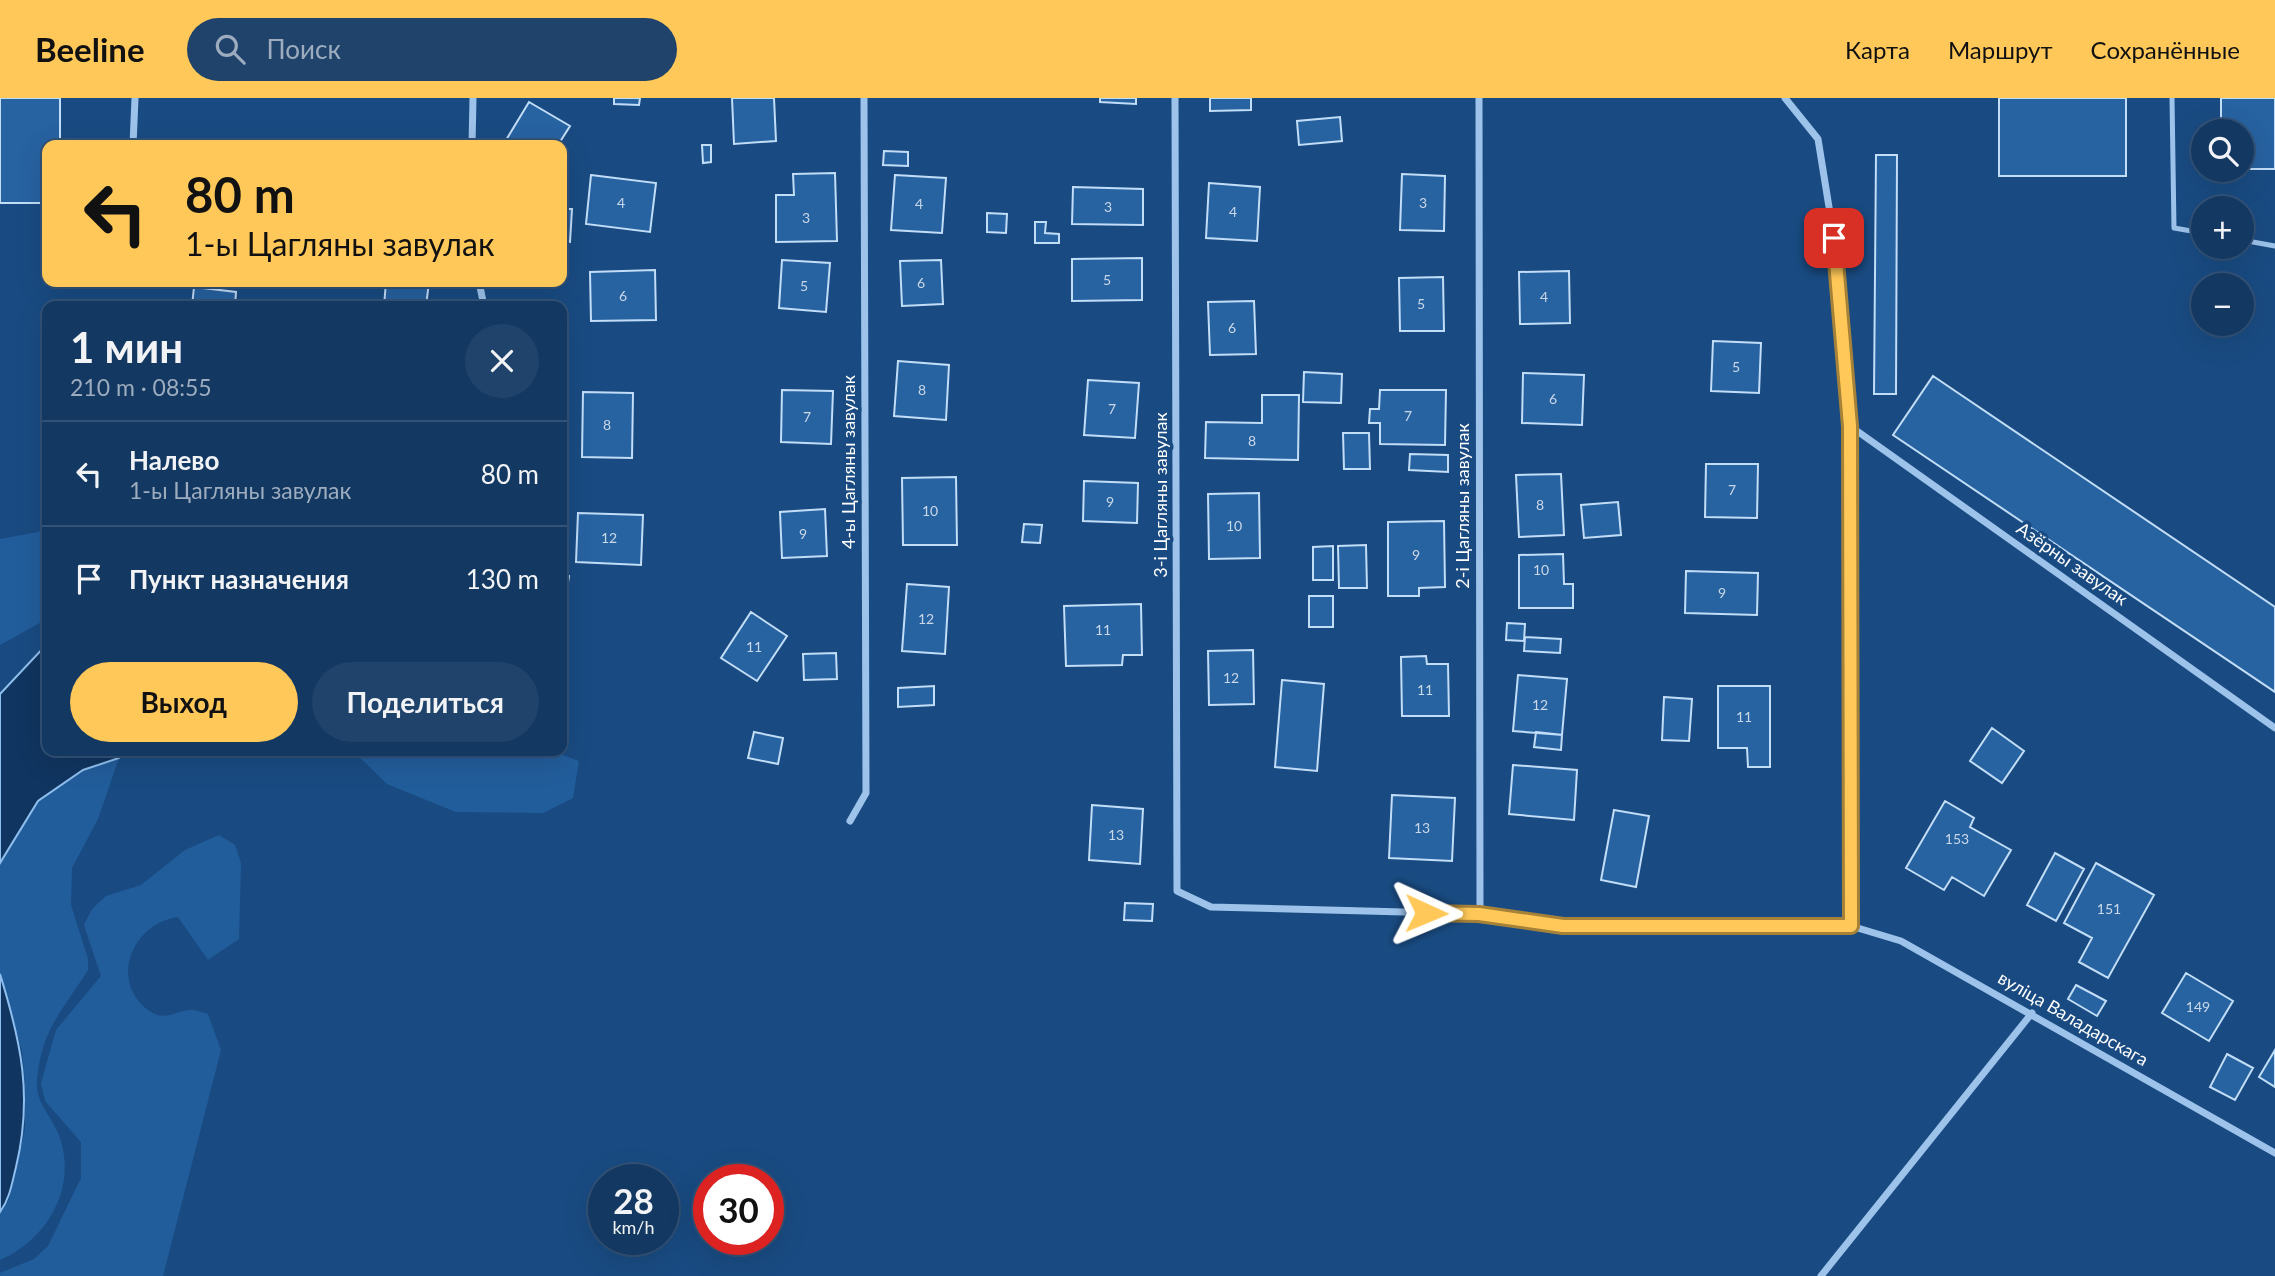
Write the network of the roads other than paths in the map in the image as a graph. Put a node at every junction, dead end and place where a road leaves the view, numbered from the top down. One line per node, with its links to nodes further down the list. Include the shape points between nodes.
1 (135, 98): 8 (street)
2 (473, 98): 9 (street)
3 (864, 98): 15 (street, 4-ы Цагляны завулак, via 866,793)
4 (1175, 98): 16 (street, 3-і Цагляны завулак)
5 (1479, 98): 17 (street, 2-і Цагляны завулак)
6 (1785, 98): 13 (street, via 1818,139 1834,238)
7 (2172, 98): 10 (lane, via 2174,228)
8 (133, 140)
9 (472, 140)
10 (2191, 231)
11 (2254, 242): 12 (lane)
12 (2275, 246)
13 (1850, 426): 14 (street, Азёрны завулак); 18 (street)
14 (2275, 728)
15 (850, 821)
16 (1177, 891): 17 (street, вуліца Валадарскага, via 1211,907)
17 (1479, 914): 18 (street, вуліца Валадарскага, via 1563,926)
18 (1851, 926): 19 (street, вуліца Валадарскага, via 1901,940)
19 (2032, 1013): 20 (street, вуліца Валадарскага); 21 (street)
20 (2275, 1153)
21 (1821, 1276)

